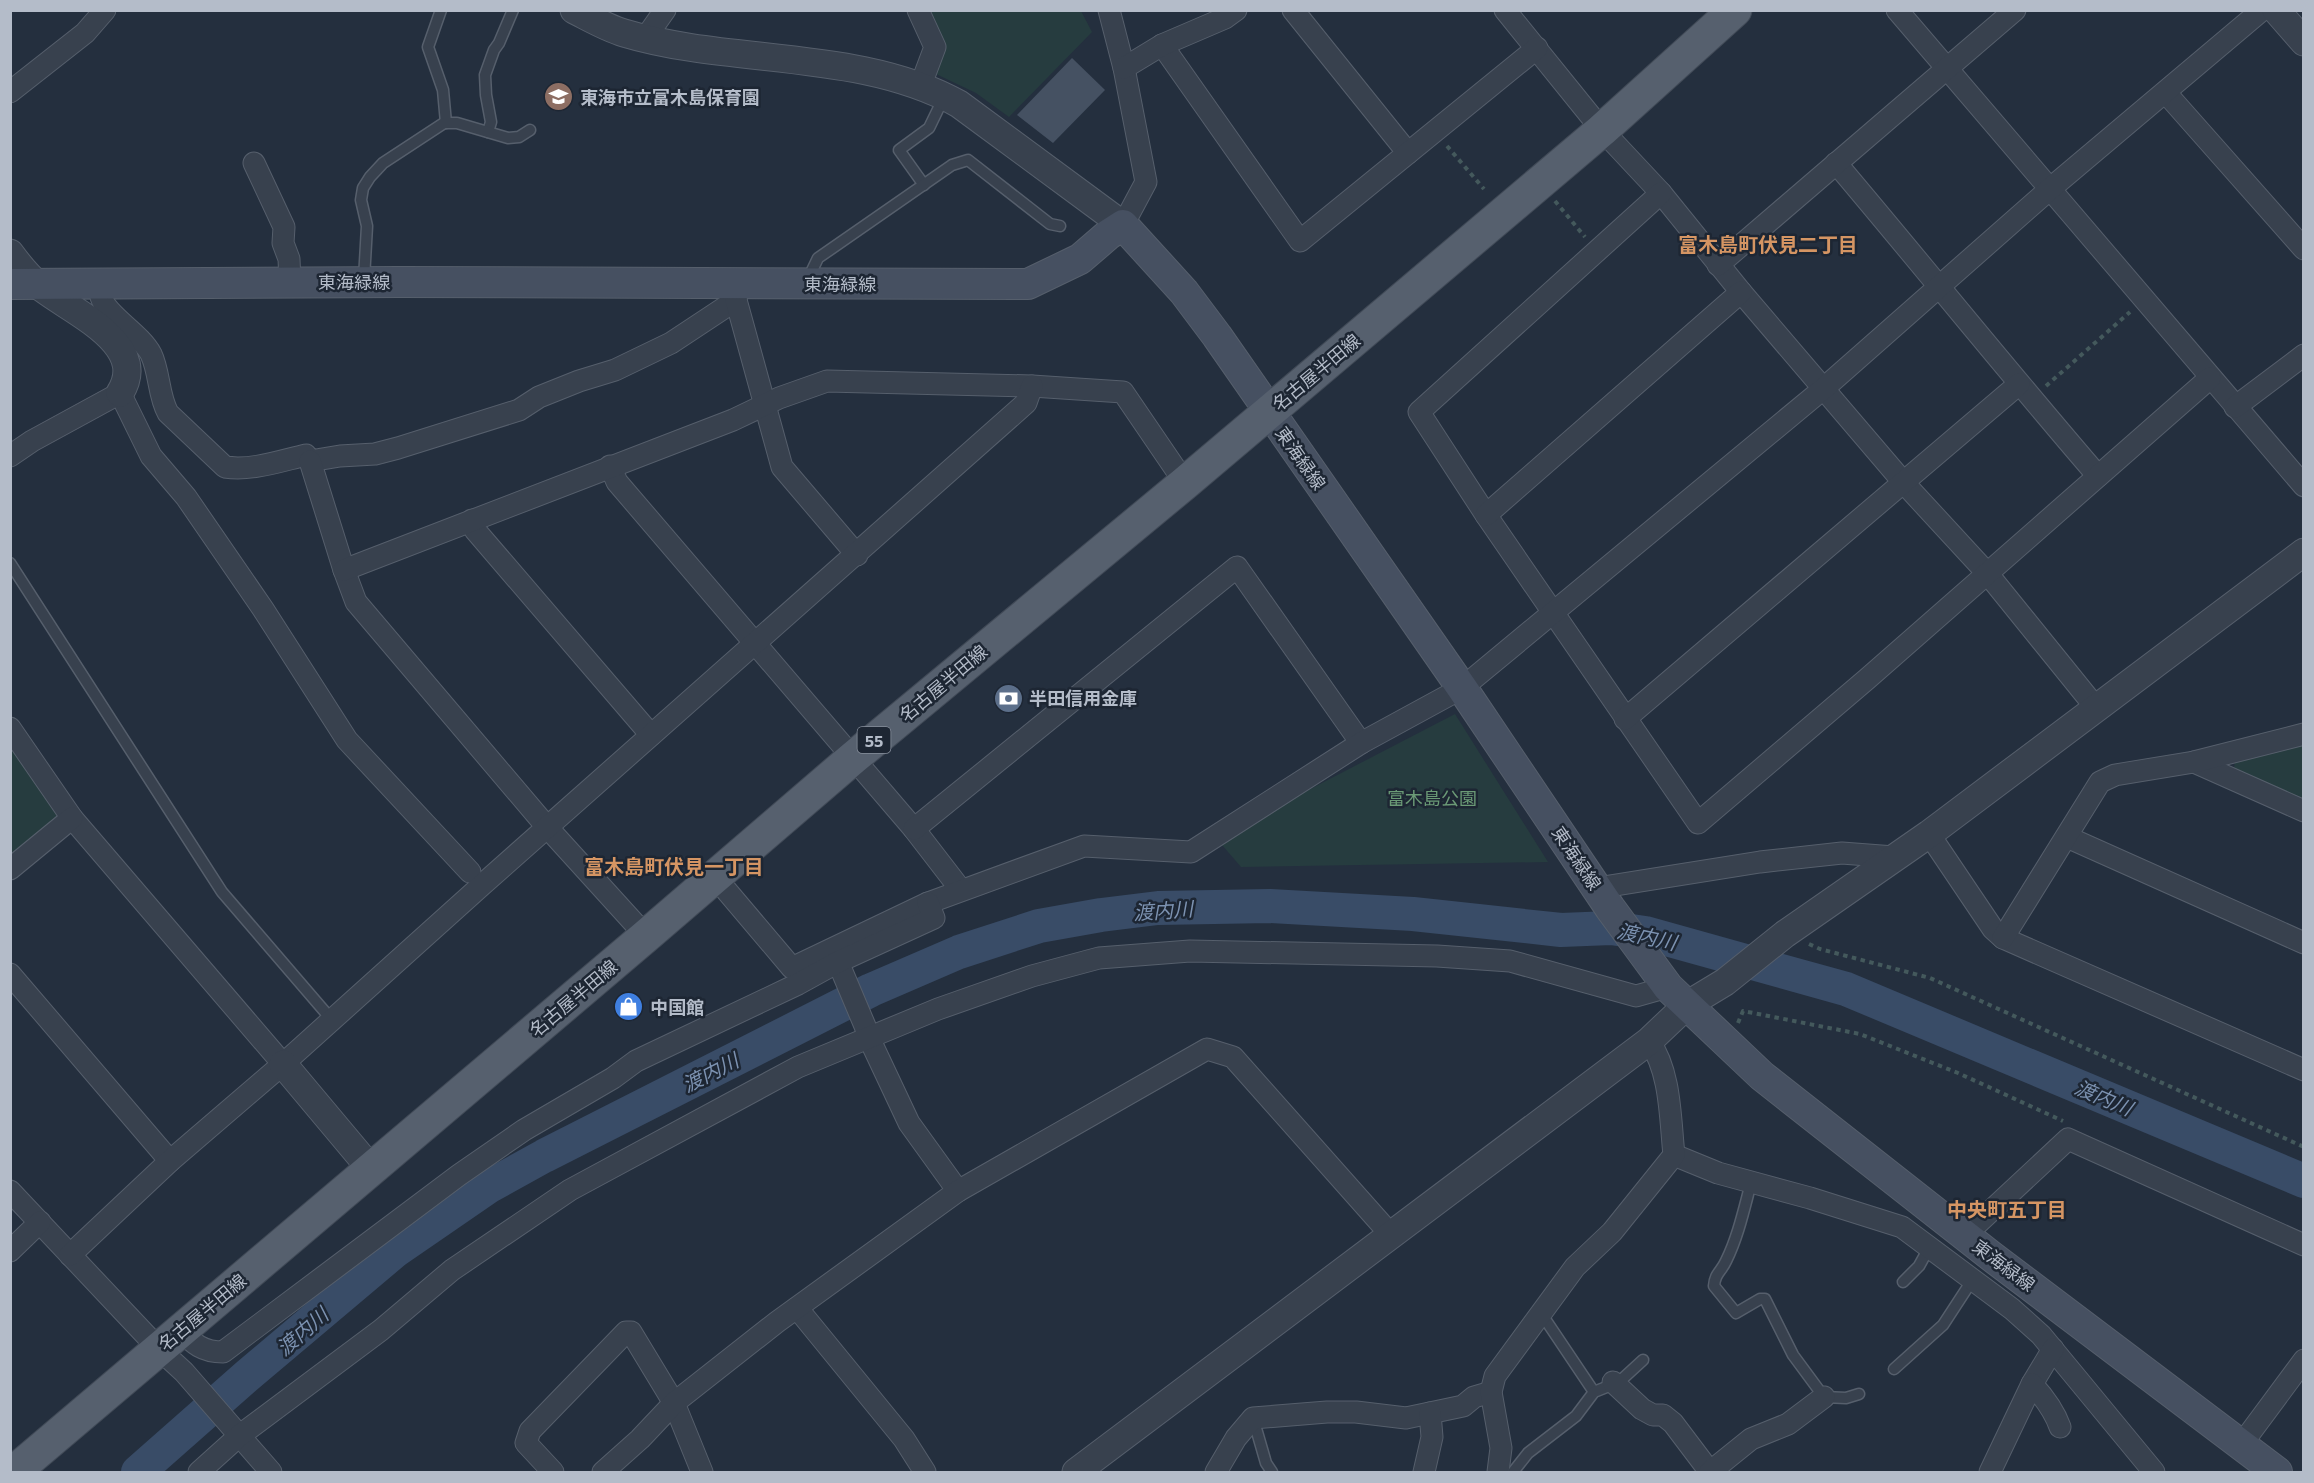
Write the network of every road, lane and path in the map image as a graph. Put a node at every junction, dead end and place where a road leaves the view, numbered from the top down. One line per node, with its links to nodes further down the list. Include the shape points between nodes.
1 (105, 10): 23 (street, via 85,33)
2 (441, 10): 25 (lane, via 428,47 443,90)
3 (513, 10): 29 (lane, via 485,75)
4 (573, 10): 16 (street, via 623,33)
5 (665, 10): 16 (street)
6 (918, 10): 22 (street, via 935,46)
7 (1109, 10): 20 (street)
8 (1236, 10): 18 (street)
9 (1293, 10): 30 (street)
10 (1505, 10): 19 (street)
11 (1735, 10): 27 (main road, 名古屋半田線 / 55)
12 (1898, 10): 21 (street)
13 (2015, 10): 21 (street)
14 (2262, 10): 24 (street)
15 (2276, 10): 17 (street)
16 (646, 38): 22 (street, via 834,66 903,80)
17 (2304, 42)
18 (1162, 45): 20 (street); 30 (street, via 1300,241)
19 (1537, 48): 27 (street); 28 (street)
20 (1124, 68): 38 (street, via 1146,182)
21 (1947, 69): 32 (street); 34 (street)
22 (932, 91): 33 (lane, via 928,128 899,150); 38 (street, via 959,104)
23 (10, 92)
24 (2166, 93): 34 (street); 40 (street)
25 (446, 123): 29 (lane); 45 (lane, via 383,163 363,188 361,201 367,226)
26 (531, 130): 29 (lane, via 508,138)
27 (1602, 130): 36 (street); 61 (main road, 名古屋半田線 / 55)
28 (1435, 131): 30 (street); 35 (path)
29 (489, 132)
30 (1408, 153)
31 (254, 163): 44 (street, via 284,227)
32 (1836, 163): 43 (street); 49 (street)
33 (924, 185): 39 (lane, via 952,165 968,160 1050,224); 48 (lane, via 818,258)
34 (2051, 188): 49 (street); 52 (street)
35 (1484, 189)
36 (1661, 193): 41 (street); 43 (street)
37 (1549, 194): 41 (path)
38 (1123, 225): 48 (main road, 東海緑線, via 1080,259 1028,284); 61 (main road, 東海緑線, via 1184,292)
39 (1060, 226)
40 (2304, 249)
41 (1597, 251): 69 (street, via 1419,412)
42 (10, 253): 47 (street)
43 (1718, 265): 51 (street)
44 (290, 282): 45 (main road, 東海緑線); 46 (main road, 東海緑線)
45 (364, 282): 50 (main road, 東海緑線)
46 (101, 283): 47 (main road, 東海緑線); 63 (street, via 101,298 140,337 152,355 168,414 225,467 254,466 306,455)
47 (24, 284): 58 (street, via 98,327 123,351 128,374)
48 (806, 284): 50 (main road, 東海緑線)
49 (1941, 286): 56 (street); 57 (street)
50 (737, 292): 59 (street); 63 (street, via 670,343 519,410 375,454)
51 (1741, 292): 56 (street); 69 (street)
52 (2145, 300): 54 (street); 57 (path)
53 (2304, 355): 60 (street)
54 (2211, 378): 60 (street); 65 (street)
55 (1032, 387): 59 (street, via 827,381); 66 (street, via 1123,392); 72 (street, via 1026,403)
56 (1823, 389): 67 (street); 76 (street)
57 (2025, 391): 65 (street); 67 (street)
58 (120, 393): 62 (street); 95 (street, via 151,456 186,497 263,609 346,740)
59 (764, 405): 64 (street); 72 (street, via 782,467)
60 (2235, 407): 68 (street)
61 (1268, 412): 66 (main road, 名古屋半田線 / 55); 78 (main road, 東海緑線)
62 (10, 456)
63 (310, 461): 74 (street)
64 (610, 466): 70 (street); 77 (street, via 616,482)
65 (2098, 476): 75 (street)
66 (1185, 483): 85 (main road, 名古屋半田線 / 55)
67 (1904, 483): 75 (street); 80 (street)
68 (2304, 486)
69 (1486, 515): 76 (street)
70 (472, 520): 74 (street); 83 (street, via 475,530)
71 (2304, 552): 79 (street)
72 (856, 555): 77 (street)
73 (10, 563): 107 (lane, via 222,892)
74 (344, 570): 89 (street, via 356,602)
75 (1987, 573): 79 (street); 80 (street, via 1698,823)
76 (1554, 612): 78 (street); 80 (street)
77 (755, 643): 83 (street); 85 (street)
78 (1462, 688): 84 (street); 98 (main road, 東海緑線)
79 (2097, 709): 91 (street)
80 (1625, 719)
81 (10, 728): 88 (street)
82 (2304, 734): 86 (street)
83 (651, 735): 89 (street)
84 (1361, 743): 90 (street, via 1237,567); 97 (street, via 1191,852 1084,846)
85 (853, 758): 90 (street); 96 (main road, 名古屋半田線 / 55)
86 (2194, 762): 87 (street); 92 (street, via 2100,782)
87 (2304, 811)
88 (72, 818): 94 (street); 111 (street)
89 (548, 827): 101 (street); 107 (street)
90 (914, 829): 97 (street)
91 (1929, 834): 93 (street); 102 (street)
92 (2067, 837): 102 (street); 103 (street)
93 (1894, 857): 98 (street, via 1842,853 1760,862); 100 (street)
94 (10, 869)
95 (470, 872)
96 (715, 877): 99 (street, via 792,968); 101 (main road, 名古屋半田線 / 55)
97 (961, 890): 99 (street)
98 (1604, 898): 106 (main road, 東海緑線)
99 (928, 903): 104 (street, via 934,918)
100 (1785, 934): 106 (street, via 1725,982); 114 (path, via 1821,949 1930,978)
101 (646, 936): 117 (main road, 名古屋半田線 / 55)
102 (2003, 938): 112 (street)
103 (2304, 943)
104 (838, 962): 109 (street); 132 (street, via 636,1061 524,1130 459,1174 223,1352)
105 (10, 974): 116 (street)
106 (1678, 996): 109 (street, via 1636,996 1510,961 1190,951 1099,958 1032,976); 110 (street); 122 (main road, 東海緑線, via 1762,1076)
107 (332, 1020): 111 (street)
108 (1746, 1031): 113 (path, via 1738,1023 1743,1011 1860,1034 1958,1073)
109 (867, 1032): 120 (street, via 909,1123); 146 (street, via 570,1190 452,1270 381,1330)
110 (1649, 1041): 115 (street, via 1659,1055); 123 (street)
111 (283, 1064): 116 (street); 117 (street)
112 (2304, 1070)
113 (2066, 1123)
114 (2304, 1147)
115 (1674, 1155): 118 (street); 131 (street, via 1612,1232 1575,1267)
116 (170, 1161): 127 (street)
117 (371, 1169): 132 (main road, 名古屋半田線 / 55)
118 (1751, 1183): 125 (street, via 1902,1227); 141 (lane, via 1726,1263 1714,1277 1714,1286 1736,1313 1765,1299 1793,1355)
119 (10, 1191): 121 (street)
120 (958, 1191): 123 (street, via 1207,1049 1233,1057); 130 (street)
121 (40, 1222): 126 (street); 127 (street)
122 (1965, 1235): 124 (street, via 2068,1139); 147 (main road, 東海緑線)
123 (1392, 1236): 155 (street)
124 (2304, 1245)
125 (1930, 1246): 128 (street); 129 (lane, via 1919,1266)
126 (10, 1251)
127 (70, 1255): 132 (street)
128 (1972, 1279): 133 (street, via 2012,1309); 136 (lane, via 1943,1325)
129 (1903, 1282)
130 (797, 1308): 142 (street); 154 (street, via 904,1439)
131 (1539, 1316): 138 (lane); 139 (street, via 1495,1376)
132 (170, 1339): 146 (street, via 184,1372); 148 (main road, 名古屋半田線 / 55)
133 (2053, 1349): 137 (street); 163 (street)
134 (1643, 1360): 138 (lane, via 1619,1382)
135 (2304, 1360): 147 (street)
136 (1894, 1369)
137 (2031, 1384): 145 (street, via 2056,1415); 162 (street)
138 (1604, 1387): 160 (lane, via 1576,1416 1528,1453); 161 (street, via 1673,1423)
139 (1491, 1392): 143 (street, via 1474,1397 1463,1406); 159 (street, via 1500,1448)
140 (1858, 1394): 141 (lane)
141 (1824, 1397): 161 (street, via 1788,1424 1751,1439)
142 (674, 1403): 151 (street, via 631,1332 626,1332 530,1431 526,1443); 152 (street); 153 (street)
143 (1430, 1413): 144 (street, via 1406,1418 1327,1412); 158 (street, via 1432,1437)
144 (1253, 1418): 156 (street); 157 (lane)
145 (2060, 1427)
146 (239, 1436): 149 (street); 150 (street)
147 (2241, 1445): 164 (main road, 東海緑線)
148 (14, 1473)
149 (199, 1473)
150 (271, 1473)
151 (553, 1473)
152 (603, 1473)
153 (702, 1473)
154 (925, 1473)
155 (1076, 1473)
156 (1216, 1473)
157 (1272, 1473)
158 (1424, 1473)
159 (1498, 1473)
160 (1514, 1473)
161 (1710, 1473)
162 (1990, 1473)
163 (2154, 1473)
164 (2277, 1473)

